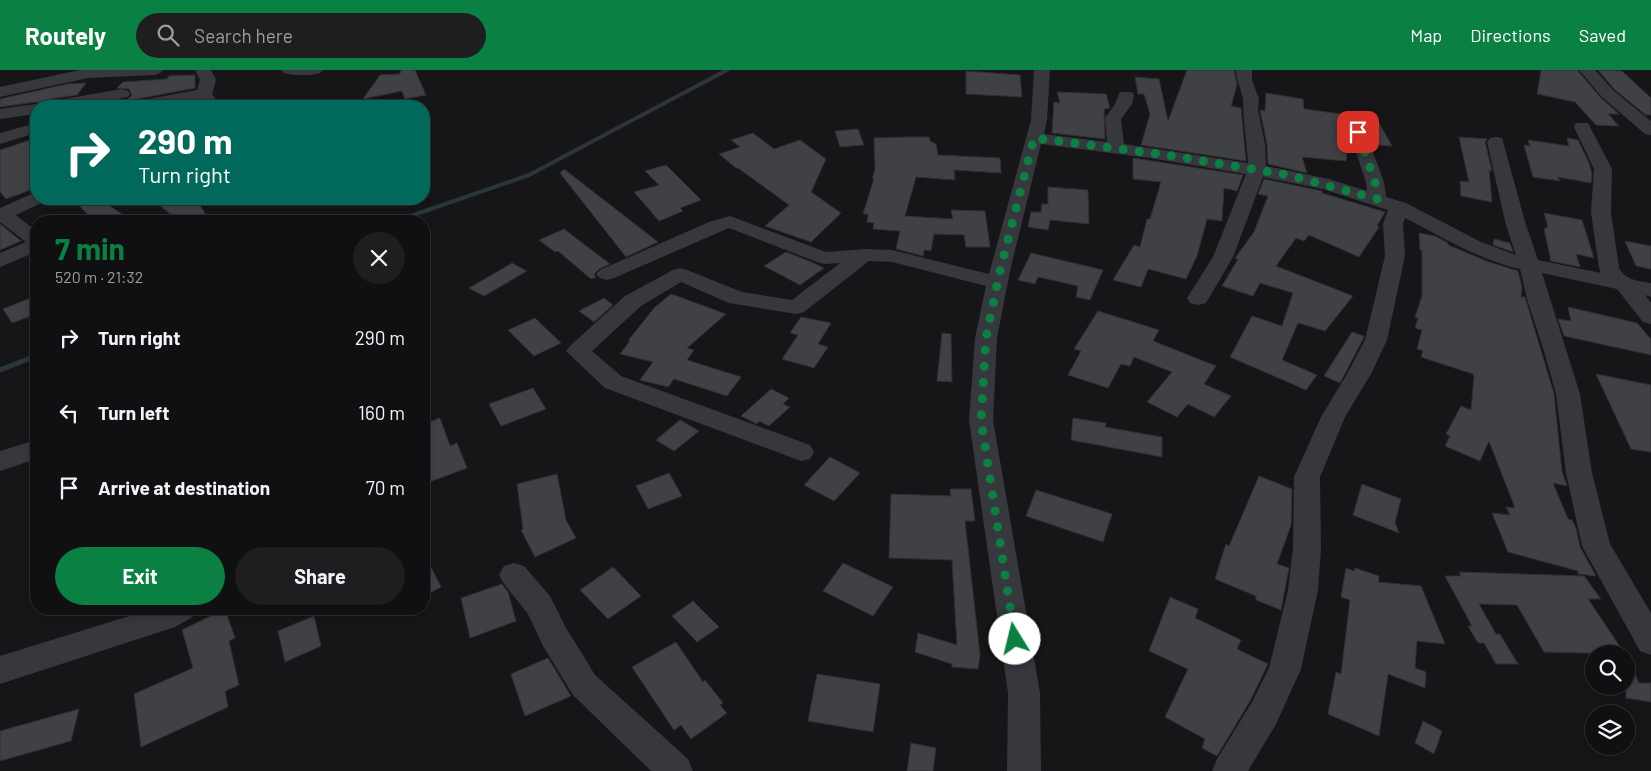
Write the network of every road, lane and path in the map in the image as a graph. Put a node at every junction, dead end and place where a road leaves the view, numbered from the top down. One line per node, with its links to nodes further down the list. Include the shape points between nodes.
1 (155, 70): 8 (street)
2 (203, 70): 13 (street, via 208,80)
3 (288, 70): 4 (street)
4 (315, 70)
5 (1042, 70): 20 (street, via 1039,120)
6 (1244, 70): 24 (street, via 1251,99)
7 (1587, 70): 18 (street, via 1608,94)
8 (71, 73): 9 (street, via 33,86)
9 (0, 92)
10 (122, 94): 12 (street)
11 (1126, 95): 23 (street, via 1113,118)
12 (97, 100)
13 (209, 100)
14 (30, 110): 15 (street)
15 (0, 114)
16 (1582, 127): 35 (street, via 1604,170 1601,212 1609,268 1614,277)
17 (30, 130): 21 (street)
18 (1651, 130)
19 (1358, 132): 26 (street, via 1375,182)
20 (1034, 138): 23 (street); 34 (street)
21 (0, 139)
22 (1496, 142): 32 (street, via 1516,226)
23 (1116, 150): 24 (street)
24 (1257, 169): 26 (street, via 1321,183); 37 (street, via 1223,257)
25 (30, 201): 27 (street)
26 (1388, 203): 32 (street, via 1474,246); 48 (street, via 1395,256 1376,340 1333,417 1307,477 1307,548 1303,590 1285,669 1264,713)
27 (1, 214): 28 (street)
28 (30, 236)
29 (30, 248): 31 (street)
30 (864, 255): 33 (street, via 824,258 730,222); 34 (street, via 892,256); 40 (street, via 796,307 736,298 680,274 633,301 578,351 614,382)
31 (0, 261)
32 (1530, 266): 35 (street); 44 (street, via 1568,394 1579,473 1596,546)
33 (607, 274)
34 (997, 282): 47 (street, via 986,338 981,420 1024,693)
35 (1625, 285): 36 (street); 38 (street)
36 (1651, 290)
37 (1198, 298)
38 (1651, 317)
39 (30, 451): 41 (street)
40 (800, 452)
41 (0, 461)
42 (514, 576): 46 (street, via 538,605 584,685)
43 (169, 615): 45 (street)
44 (1651, 641)
45 (0, 670)
46 (676, 771)
47 (1024, 771)
48 (1229, 771)

